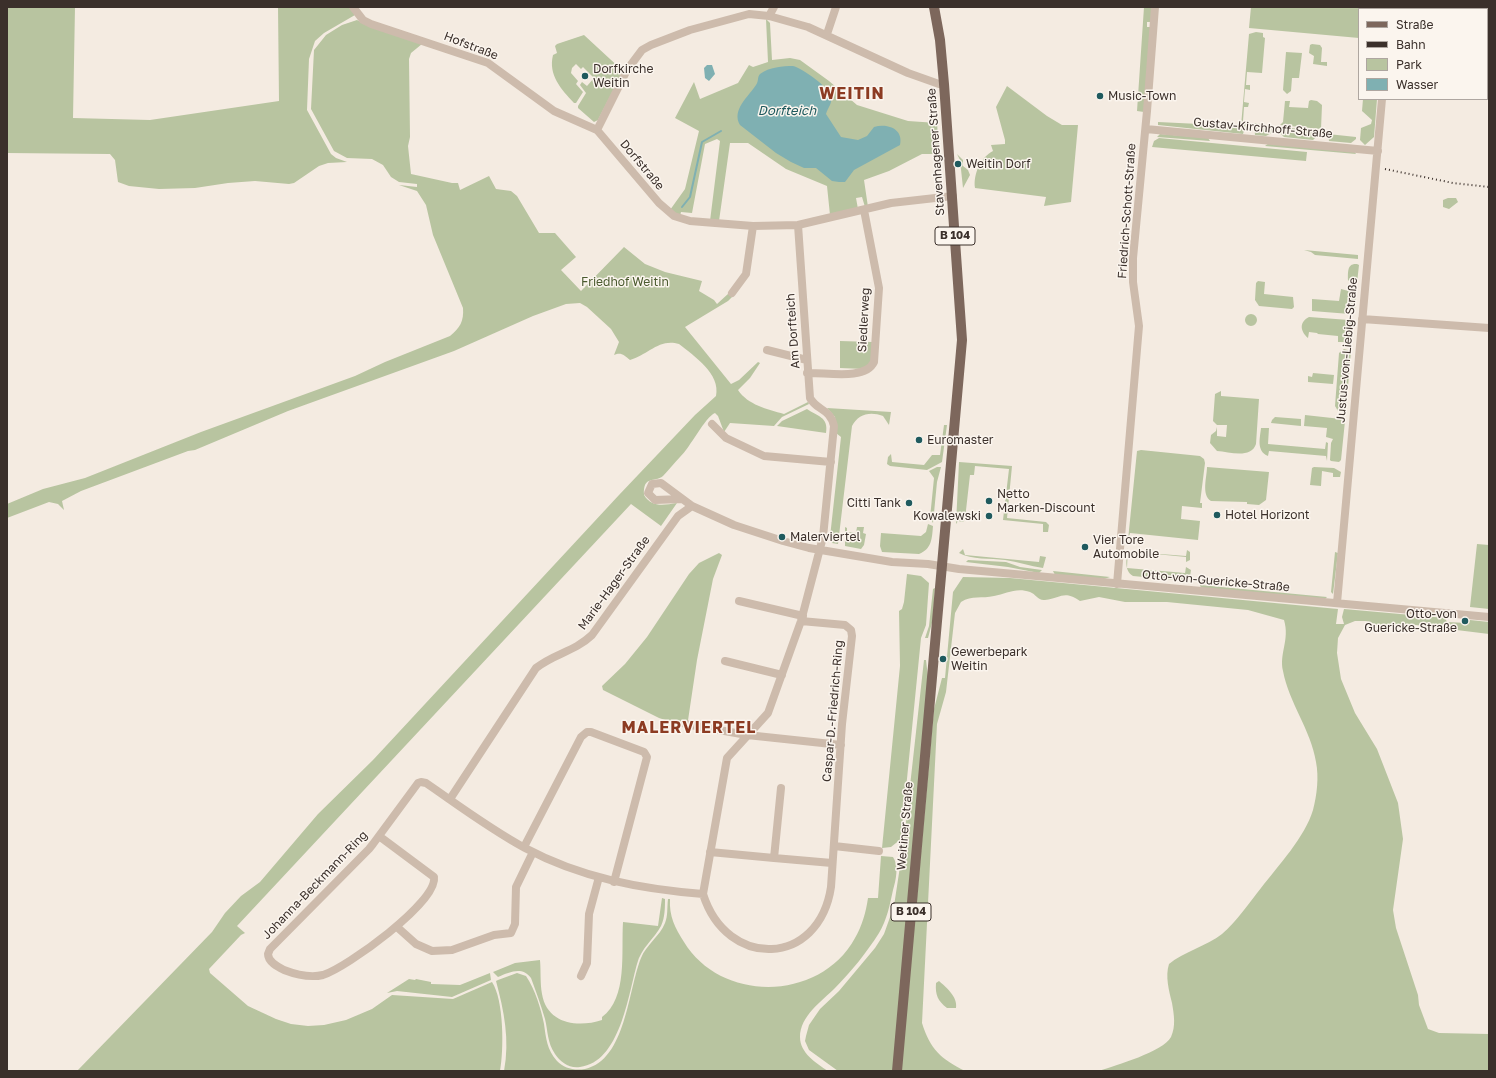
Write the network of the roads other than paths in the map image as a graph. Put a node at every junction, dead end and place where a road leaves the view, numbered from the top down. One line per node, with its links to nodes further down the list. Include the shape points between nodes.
1 (353, 7): 11 (street, Hofstraße, via 359,16 371,24 488,63 554,111)
2 (774, 7): 6 (street)
3 (836, 7): 7 (street)
4 (934, 7): 8 (main road, Stavenhagener Straße / B 104)
5 (1155, 7): 10 (street, Friedrich-Schott-Straße)
6 (769, 16): 7 (street); 11 (street, via 749,14 719,22 690,30 642,50 627,70)
7 (827, 34): 8 (street, via 908,73)
8 (944, 84): 13 (main road, Stavenhagener Straße / B 104, via 947,147)
9 (1382, 100): 12 (street, Justus-von-Liebig-Straße)
10 (1146, 129): 12 (street, Gustav-Kirchhoff-Straße); 30 (street, Friedrich-Schott-Straße, via 1133,258 1133,282 1139,326)
11 (597, 130): 16 (street, Dorfstraße, via 659,203 674,216 690,221)
12 (1378, 150): 18 (street, Justus-von-Liebig-Straße)
13 (953, 196): 14 (street, Dorfstraße); 28 (main road, Stavenhagener Straße / B 104, via 962,340)
14 (864, 210): 15 (street, Dorfstraße); 22 (street, Siedlerweg, via 879,288 874,362 861,373)
15 (798, 225): 16 (street, Dorfstraße); 21 (street, Am Dorfteich)
16 (753, 226): 17 (street, via 746,274)
17 (732, 293)
18 (1362, 319): 19 (street); 32 (street, Justus-von-Liebig-Straße)
19 (1489, 328)
20 (767, 350): 21 (street)
21 (807, 360): 22 (street, Am Dorfteich)
22 (807, 373): 24 (street, Am Dorfteich, via 811,401 829,414 834,426)
23 (712, 424): 24 (street, via 726,438 764,456)
24 (831, 462): 27 (street)
25 (682, 499): 26 (street, Otto-von-Guericke-Straße)
26 (692, 506): 27 (street, Otto-von-Guericke-Straße, via 762,535); 41 (street, Marie-Hager-Straße, via 678,516 592,635 581,645 547,659 536,668)
27 (820, 550): 28 (street, Otto-von-Guericke-Straße, via 892,562); 34 (street)
28 (942, 566): 29 (main road, Stavenhagener Straße / B 104); 30 (street, Otto-von-Guericke-Straße)
29 (940, 583): 55 (main road, Weitiner Straße / B 104)
30 (1117, 584): 32 (street, Otto-von-Guericke-Straße)
31 (739, 601): 34 (street)
32 (1337, 603): 33 (street, Otto-von-Guericke-Straße)
33 (1489, 617)
34 (802, 618): 36 (street); 39 (street, Caspar-D.-Friedrich-Ring, via 845,625 851,630)
35 (725, 662): 36 (street)
36 (782, 675): 38 (street, via 768,713)
37 (685, 724): 38 (street)
38 (747, 735): 39 (street); 47 (street, via 731,753 725,765)
39 (841, 745): 43 (street, Caspar-D.-Friedrich-Ring)
40 (781, 788): 48 (street)
41 (450, 799): 42 (street, Johanna-Beckmann-Ring, via 426,783 418,783); 44 (street)
42 (379, 836): 53 (street, Johanna-Beckmann-Ring, via 434,877 432,888); 53 (street, Johanna-Beckmann-Ring, via 370,849 270,949 268,958 294,974 310,977 321,975 358,956)
43 (834, 846): 45 (street); 49 (street, Caspar-D.-Friedrich-Ring)
44 (524, 847): 46 (street); 51 (street, via 581,737 587,732 644,752 647,758)
45 (879, 851)
46 (533, 852): 50 (street); 53 (street, via 516,887 515,924 511,933 494,935 452,950 432,951 416,944)
47 (710, 852): 48 (street); 52 (street)
48 (774, 858): 49 (street)
49 (832, 863): 52 (street, Caspar-D.-Friedrich-Ring, via 829,901 824,913 809,934 788,946 764,949 740,943 712,916)
50 (599, 878): 51 (street); 54 (street, via 589,914 588,962)
51 (614, 882): 52 (street, via 642,888)
52 (703, 894)
53 (397, 926)
54 (581, 976)
55 (897, 1071)

